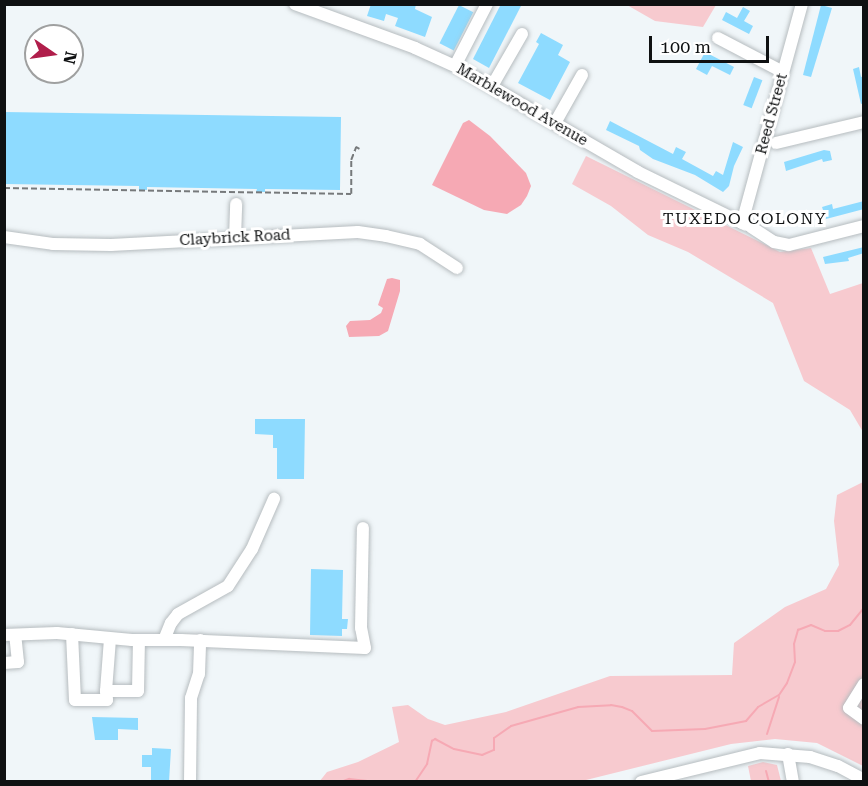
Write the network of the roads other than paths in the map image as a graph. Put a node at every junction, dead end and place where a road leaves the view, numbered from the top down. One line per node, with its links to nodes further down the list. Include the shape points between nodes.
1 (295, 4): 6 (street, Marblewood Avenue)
2 (488, 4): 6 (street)
3 (802, 4): 7 (street, Reed Street)
4 (522, 34): 9 (street)
5 (718, 38): 7 (street)
6 (455, 66): 9 (street, Marblewood Avenue)
7 (783, 72): 14 (street, Reed Street)
8 (582, 75): 11 (street)
9 (492, 86): 11 (street, Marblewood Avenue)
10 (864, 122): 12 (street)
11 (555, 123): 14 (street, Marblewood Avenue, via 638,172)
12 (776, 143)
13 (236, 204): 17 (street)
14 (746, 225): 15 (street, Marblewood Avenue, via 774,242 789,245)
15 (864, 226)
16 (4, 237): 17 (street, Claybrick Road, via 53,244 111,245)
17 (236, 238): 18 (street, Claybrick Road, via 358,232 420,244)
18 (458, 268)
19 (274, 499): 25 (street, via 252,549 228,586 178,614)
20 (363, 528): 26 (street, via 361,628 365,648)
21 (72, 634): 22 (street); 23 (street); 29 (street, via 75,700 107,700)
22 (10, 635): 27 (street, via 18,662)
23 (110, 639): 24 (street); 29 (street)
24 (139, 640): 25 (street); 29 (street, via 138,691)
25 (164, 640): 26 (street)
26 (200, 640): 33 (street, via 199,674 191,698)
27 (4, 663)
28 (864, 684): 30 (street, via 849,708)
29 (106, 691)
30 (864, 719)
31 (788, 754): 32 (street, via 826,762); 34 (street, via 750,754); 35 (street)
32 (864, 780)
33 (190, 782)
34 (641, 782)
35 (793, 782)

